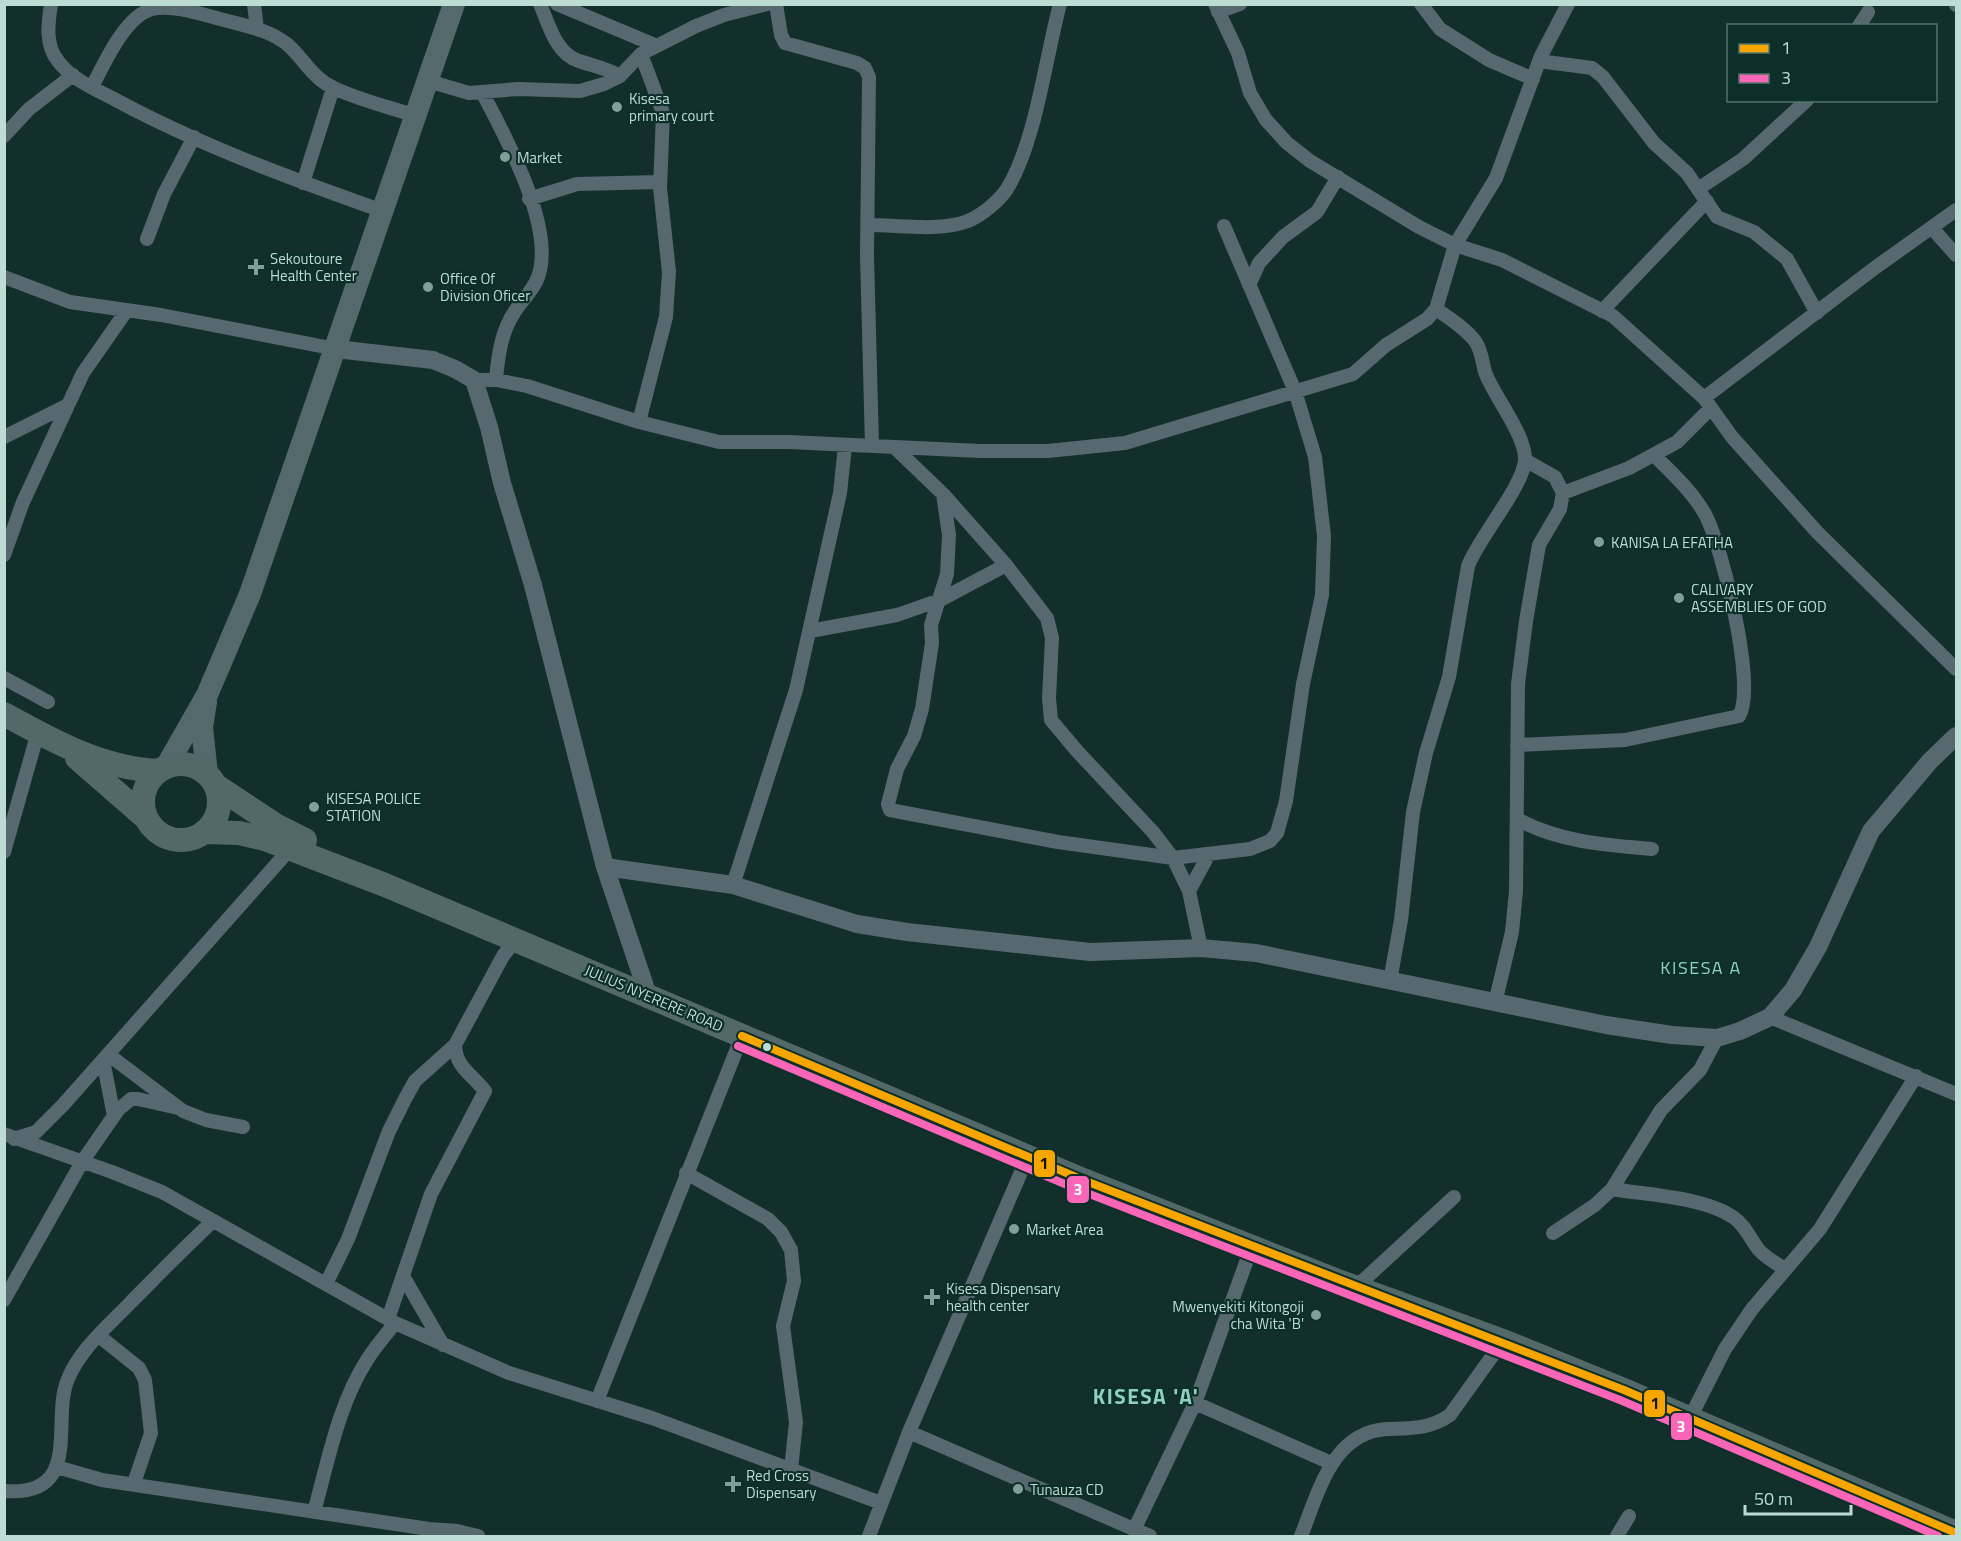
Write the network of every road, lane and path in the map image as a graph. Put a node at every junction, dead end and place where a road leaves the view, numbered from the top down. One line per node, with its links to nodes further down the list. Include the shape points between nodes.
1 (51, 4): 19 (street, via 49,47)
2 (254, 4): 15 (street)
3 (454, 4): 22 (main road)
4 (540, 4): 20 (street, via 563,52)
5 (557, 4): 16 (street)
6 (767, 4): 16 (street, via 724,15)
7 (776, 4): 38 (street, via 785,43 857,63 869,77)
8 (1060, 4): 38 (street, via 1029,131 1006,190 988,209 951,225)
9 (1240, 4): 12 (street)
10 (1421, 4): 21 (street, via 1440,29 1489,60)
11 (1568, 4): 18 (street)
12 (1217, 8): 30 (street, via 1238,53 1250,93 1266,120 1287,143)
13 (1868, 12): 14 (street)
14 (1860, 24)
15 (257, 29): 23 (street, via 199,14 152,9 120,37); 24 (street, via 289,46 315,76)
16 (657, 46): 17 (street)
17 (641, 54): 20 (street); 31 (street, via 663,113)
18 (1539, 61): 21 (street); 33 (street, via 1592,69 1603,77 1654,143)
19 (73, 75): 23 (street); 28 (street, via 29,109)
20 (620, 76): 25 (street, via 580,91)
21 (1533, 79): 42 (street, via 1496,178)
22 (428, 81): 25 (street, via 469,93); 27 (main road)
23 (92, 87): 29 (street)
24 (333, 88): 27 (street); 32 (street)
25 (482, 92): 34 (street, via 520,169)
26 (1805, 102): 33 (street, via 1743,159)
27 (416, 116): 37 (main road)
28 (4, 136)
29 (195, 136): 32 (street); 41 (street, via 164,194)
30 (1338, 177): 42 (street, via 1419,227); 45 (street, via 1317,212 1283,237 1259,263)
31 (660, 182): 34 (street, via 578,184); 56 (street, via 669,272 666,317)
32 (303, 183): 37 (street)
33 (1698, 189): 35 (street)
34 (529, 199): 52 (street, via 543,245 543,261 533,289 515,311 503,336)
35 (1707, 201): 48 (street); 49 (street, via 1722,221 1754,232 1787,259)
36 (1956, 210): 40 (street)
37 (383, 211): 50 (main road)
38 (868, 225): 59 (street)
39 (1224, 225): 45 (street)
40 (1932, 228): 43 (street); 49 (street)
41 (147, 239)
42 (1455, 244): 46 (street); 48 (street, via 1502,260)
43 (1956, 255)
44 (4, 278): 47 (street, via 70,302)
45 (1250, 285): 53 (street)
46 (1436, 309): 53 (street, via 1353,374); 62 (street, via 1475,341 1485,373 1520,440)
47 (126, 310): 50 (street); 55 (street, via 83,374)
48 (1602, 311): 54 (street, via 1635,335)
49 (1817, 313): 54 (street)
50 (336, 350): 51 (street, via 433,360); 71 (main road, via 250,594)
51 (474, 380): 52 (street); 90 (street, via 536,595)
52 (495, 381): 56 (street, via 527,386)
53 (1294, 390): 60 (street, via 1125,443 980,452); 88 (street, via 1315,458 1324,536 1322,595 1302,684 1286,801 1280,826 1270,841 1250,849)
54 (1707, 403): 61 (street, via 1677,442); 69 (street, via 1731,437 1817,532)
55 (68, 405): 57 (street); 65 (street, via 22,502)
56 (639, 422): 58 (street, via 719,442)
57 (4, 437)
58 (845, 446): 59 (street); 68 (street, via 840,493)
59 (872, 446): 60 (street)
60 (894, 447): 64 (street)
61 (1654, 454): 63 (street, via 1629,468); 76 (street, via 1689,490 1714,536 1742,646 1745,706 1739,716 1625,740)
62 (1525, 460): 63 (street, via 1556,477); 96 (street, via 1468,566 1449,677 1413,812)
63 (1563, 493): 76 (street, via 1560,509 1539,545 1518,684)
64 (943, 494): 66 (street); 67 (street, via 949,535)
65 (4, 555)
66 (1006, 565): 67 (street); 89 (street, via 1047,618 1053,638 1051,720)
67 (940, 600): 68 (street, via 897,615); 89 (street, via 931,625 922,709 894,779 890,810)
68 (810, 631): 92 (street, via 796,690)
69 (1956, 669)
70 (4, 678): 72 (street)
71 (207, 695): 78 (main road); 79 (main road, via 202,727)
72 (48, 702)
73 (4, 714): 74 (highway, JULIUS NYERERE ROAD)
74 (38, 732): 77 (highway, JULIUS NYERERE ROAD); 87 (street)
75 (1956, 736): 99 (street, via 1871,831 1818,947 1793,990)
76 (1517, 745): 81 (street)
77 (63, 746): 78 (highway, JULIUS NYERERE ROAD, via 117,766); 80 (highway, JULIUS NYERERE ROAD)
78 (162, 769): 79 (highway, JULIUS NYERERE ROAD, via 181,764 195,766); 80 (highway, via 149,781 144,793)
79 (211, 780): 83 (highway, via 219,798 218,811); 91 (highway, JULIUS NYERERE ROAD, via 277,826)
80 (147, 819): 83 (highway, JULIUS NYERERE ROAD, via 166,837 179,840)
81 (1517, 819): 82 (street); 84 (street)
82 (1537, 831): 84 (street); 86 (street, via 1567,839)
83 (204, 832): 85 (highway, JULIUS NYERERE ROAD, via 239,833)
84 (1517, 844): 98 (street, via 1512,932)
85 (290, 849): 91 (highway, JULIUS NYERERE ROAD); 103 (street)
86 (1652, 849)
87 (4, 852)
88 (1208, 856): 89 (street); 93 (street)
89 (1173, 858): 93 (street)
90 (605, 867): 92 (street); 97 (street)
91 (385, 885): 94 (highway, JULIUS NYERERE ROAD)
92 (733, 885): 95 (street, via 857,924 907,932 1090,952)
93 (1189, 891): 95 (street)
94 (515, 940): 97 (highway, JULIUS NYERERE ROAD); 102 (street)
95 (1202, 948): 96 (street, via 1256,953)
96 (1390, 981): 98 (street)
97 (648, 995): 100 (highway, JULIUS NYERERE ROAD)
98 (1495, 1003): 101 (street, via 1606,1025)
99 (1770, 1017): 101 (street); 104 (street)
100 (742, 1036): 110 (highway, JULIUS NYERERE ROAD); 112 (street)
101 (1718, 1038): 113 (street, via 1700,1070 1660,1110)
102 (455, 1045): 119 (street, via 462,1069 485,1091 431,1194); 120 (street, via 415,1081 405,1099)
103 (106, 1058): 106 (street); 107 (street); 109 (street, via 36,1132)
104 (1916, 1076): 105 (street); 118 (street, via 1820,1228)
105 (1956, 1094)
106 (178, 1108): 107 (street, via 131,1099); 108 (street, via 207,1120)
107 (114, 1116): 111 (street)
108 (243, 1127)
109 (7, 1135): 111 (street)
110 (1028, 1156): 117 (highway, JULIUS NYERERE ROAD); 130 (street)
111 (82, 1162): 115 (street, via 162,1192); 122 (street)
112 (686, 1173): 127 (street); 133 (street, via 768,1219 791,1250 794,1281 783,1326 796,1422)
113 (1612, 1190): 116 (street); 118 (street, via 1714,1209 1733,1218 1765,1256)
114 (1454, 1197): 121 (street)
115 (212, 1222): 120 (street); 124 (street)
116 (1553, 1233)
117 (1251, 1246): 121 (highway, JULIUS NYERERE ROAD); 128 (street)
118 (1785, 1269): 129 (street, via 1725,1349)
119 (403, 1276): 123 (street); 126 (street)
120 (326, 1284): 123 (street)
121 (1355, 1288): 125 (highway, JULIUS NYERERE ROAD)
122 (4, 1300)
123 (392, 1321): 126 (street); 137 (street, via 353,1388)
124 (99, 1336): 132 (street, via 68,1377 63,1392 63,1441); 134 (street, via 140,1368 145,1380 151,1433)
125 (1503, 1341): 129 (highway, JULIUS NYERERE ROAD); 131 (street, via 1450,1415 1439,1423 1362,1435)
126 (443, 1345): 127 (street, via 509,1373)
127 (597, 1401): 133 (street)
128 (1195, 1403): 131 (street); 139 (street)
129 (1690, 1418): 140 (highway, JULIUS NYERERE ROAD)
130 (909, 1432): 136 (street); 139 (street)
131 (1331, 1464): 144 (street)
132 (57, 1467): 134 (street, via 102,1480); 135 (street, via 37,1487)
133 (791, 1470): 136 (street)
134 (134, 1483): 137 (street)
135 (4, 1491)
136 (880, 1503): 142 (street)
137 (314, 1512): 141 (street)
138 (1629, 1516): 145 (street)
139 (1134, 1530): 143 (street)
140 (1944, 1532)
141 (478, 1536)
142 (869, 1536)
143 (1150, 1536)
144 (1301, 1536)
145 (1617, 1536)

